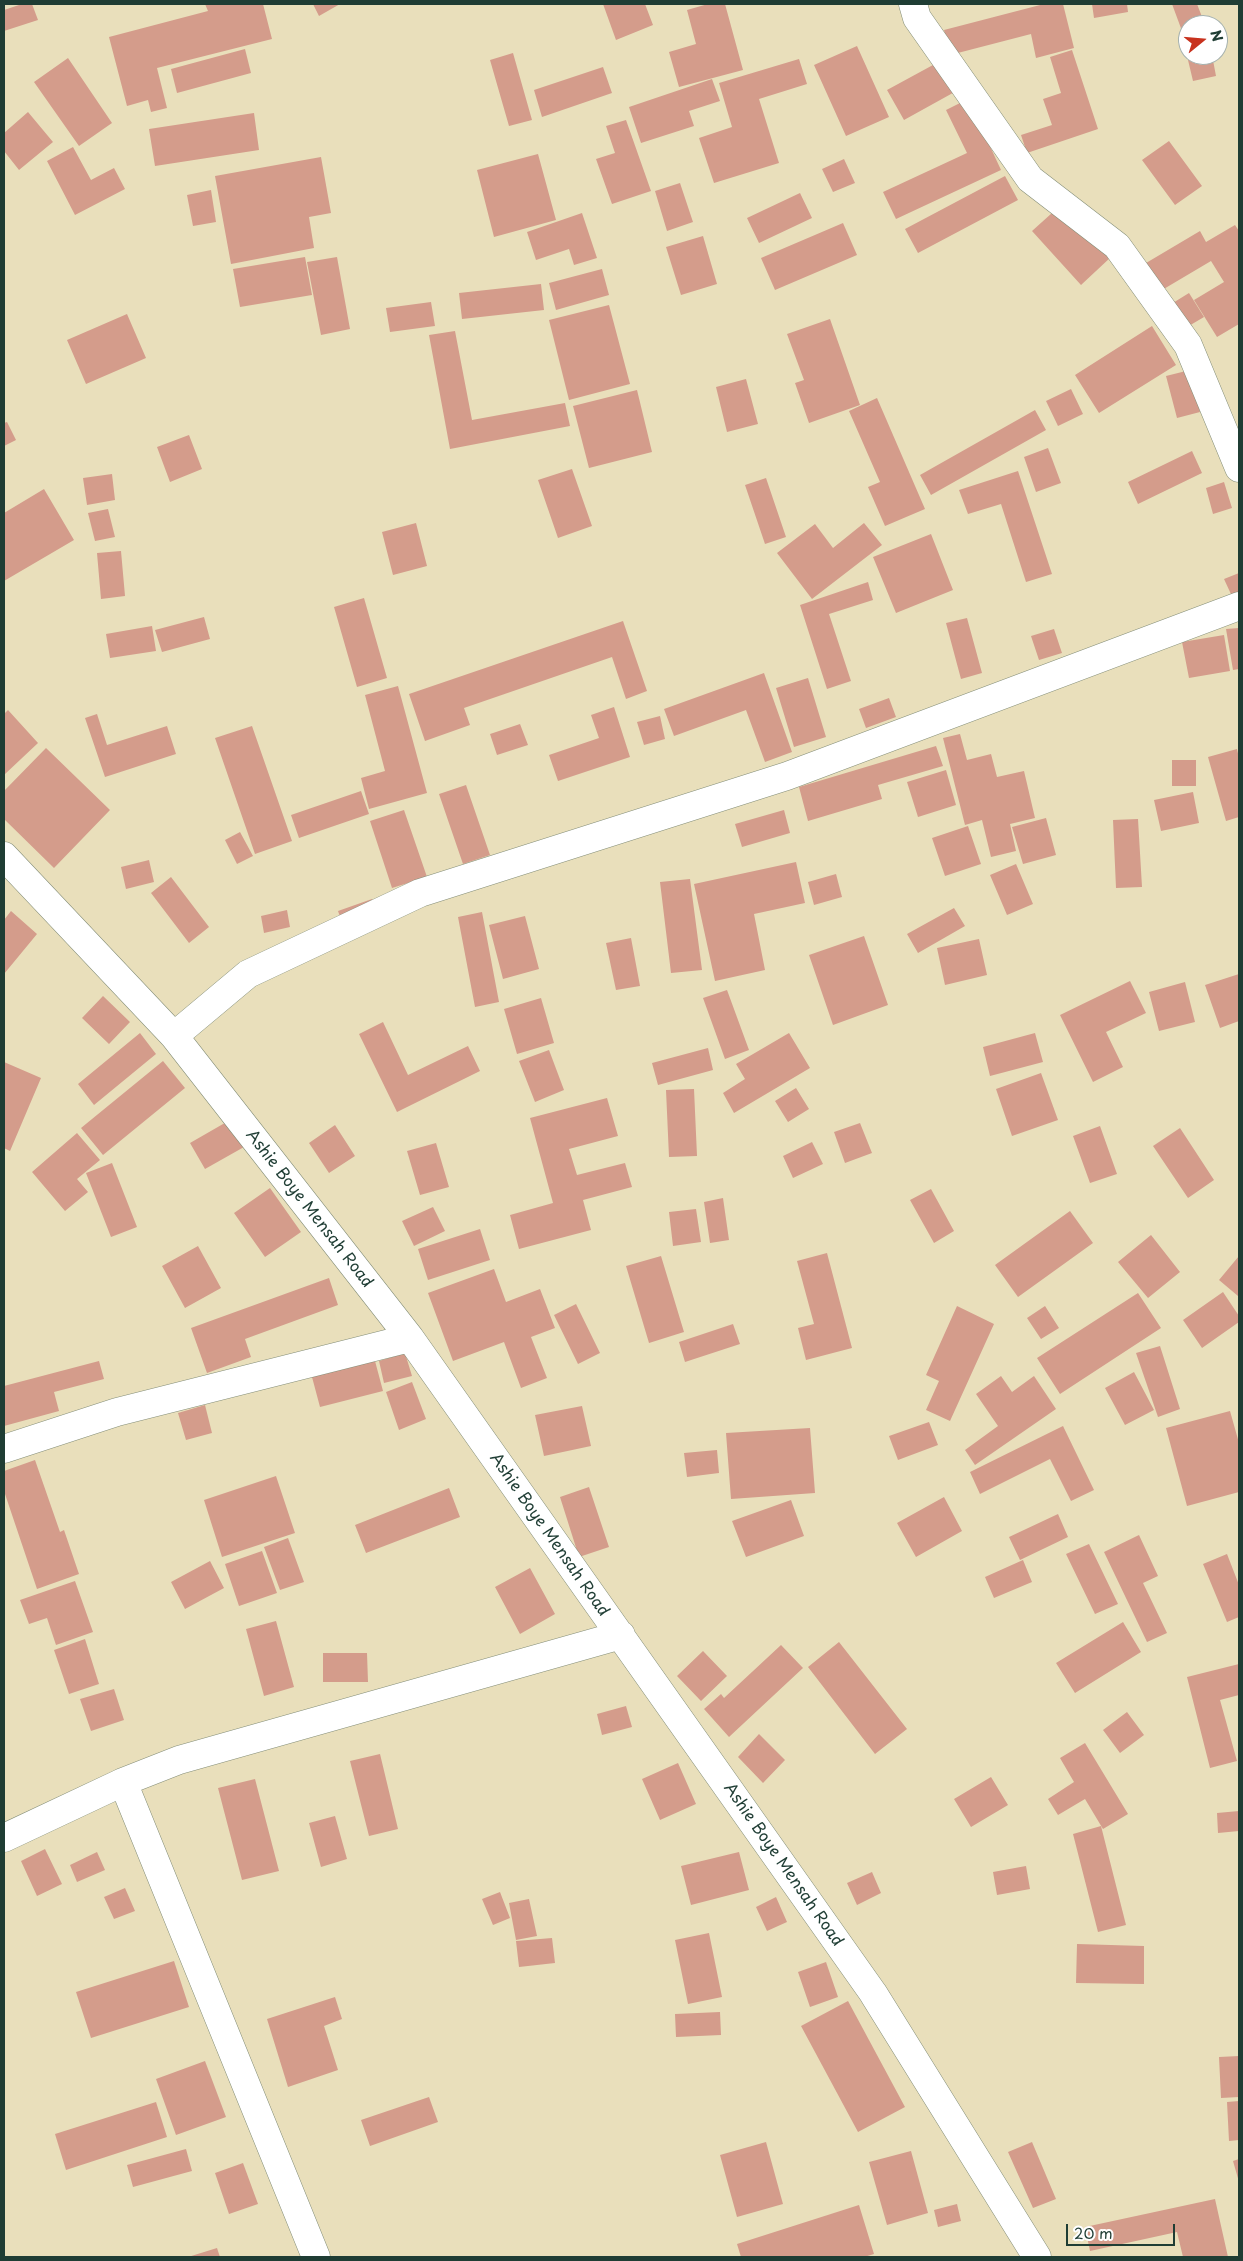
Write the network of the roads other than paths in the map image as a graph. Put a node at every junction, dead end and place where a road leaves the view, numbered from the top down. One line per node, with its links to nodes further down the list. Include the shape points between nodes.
1 (913, 4): 2 (street, via 916,18 1030,179 1117,246 1188,345)
2 (1239, 468)
3 (1239, 606): 5 (street, via 787,776 420,894 248,974)
4 (4, 856): 5 (street, Ashie Boye Mensah Road)
5 (174, 1036): 6 (street, Ashie Boye Mensah Road)
6 (410, 1338): 7 (street, via 117,1412); 8 (street, Ashie Boye Mensah Road)
7 (4, 1449)
8 (621, 1635): 9 (street, via 179,1760); 12 (street, Ashie Boye Mensah Road, via 873,1993)
9 (123, 1782): 10 (street); 11 (street)
10 (4, 1838)
11 (316, 2257)
12 (1037, 2257)

